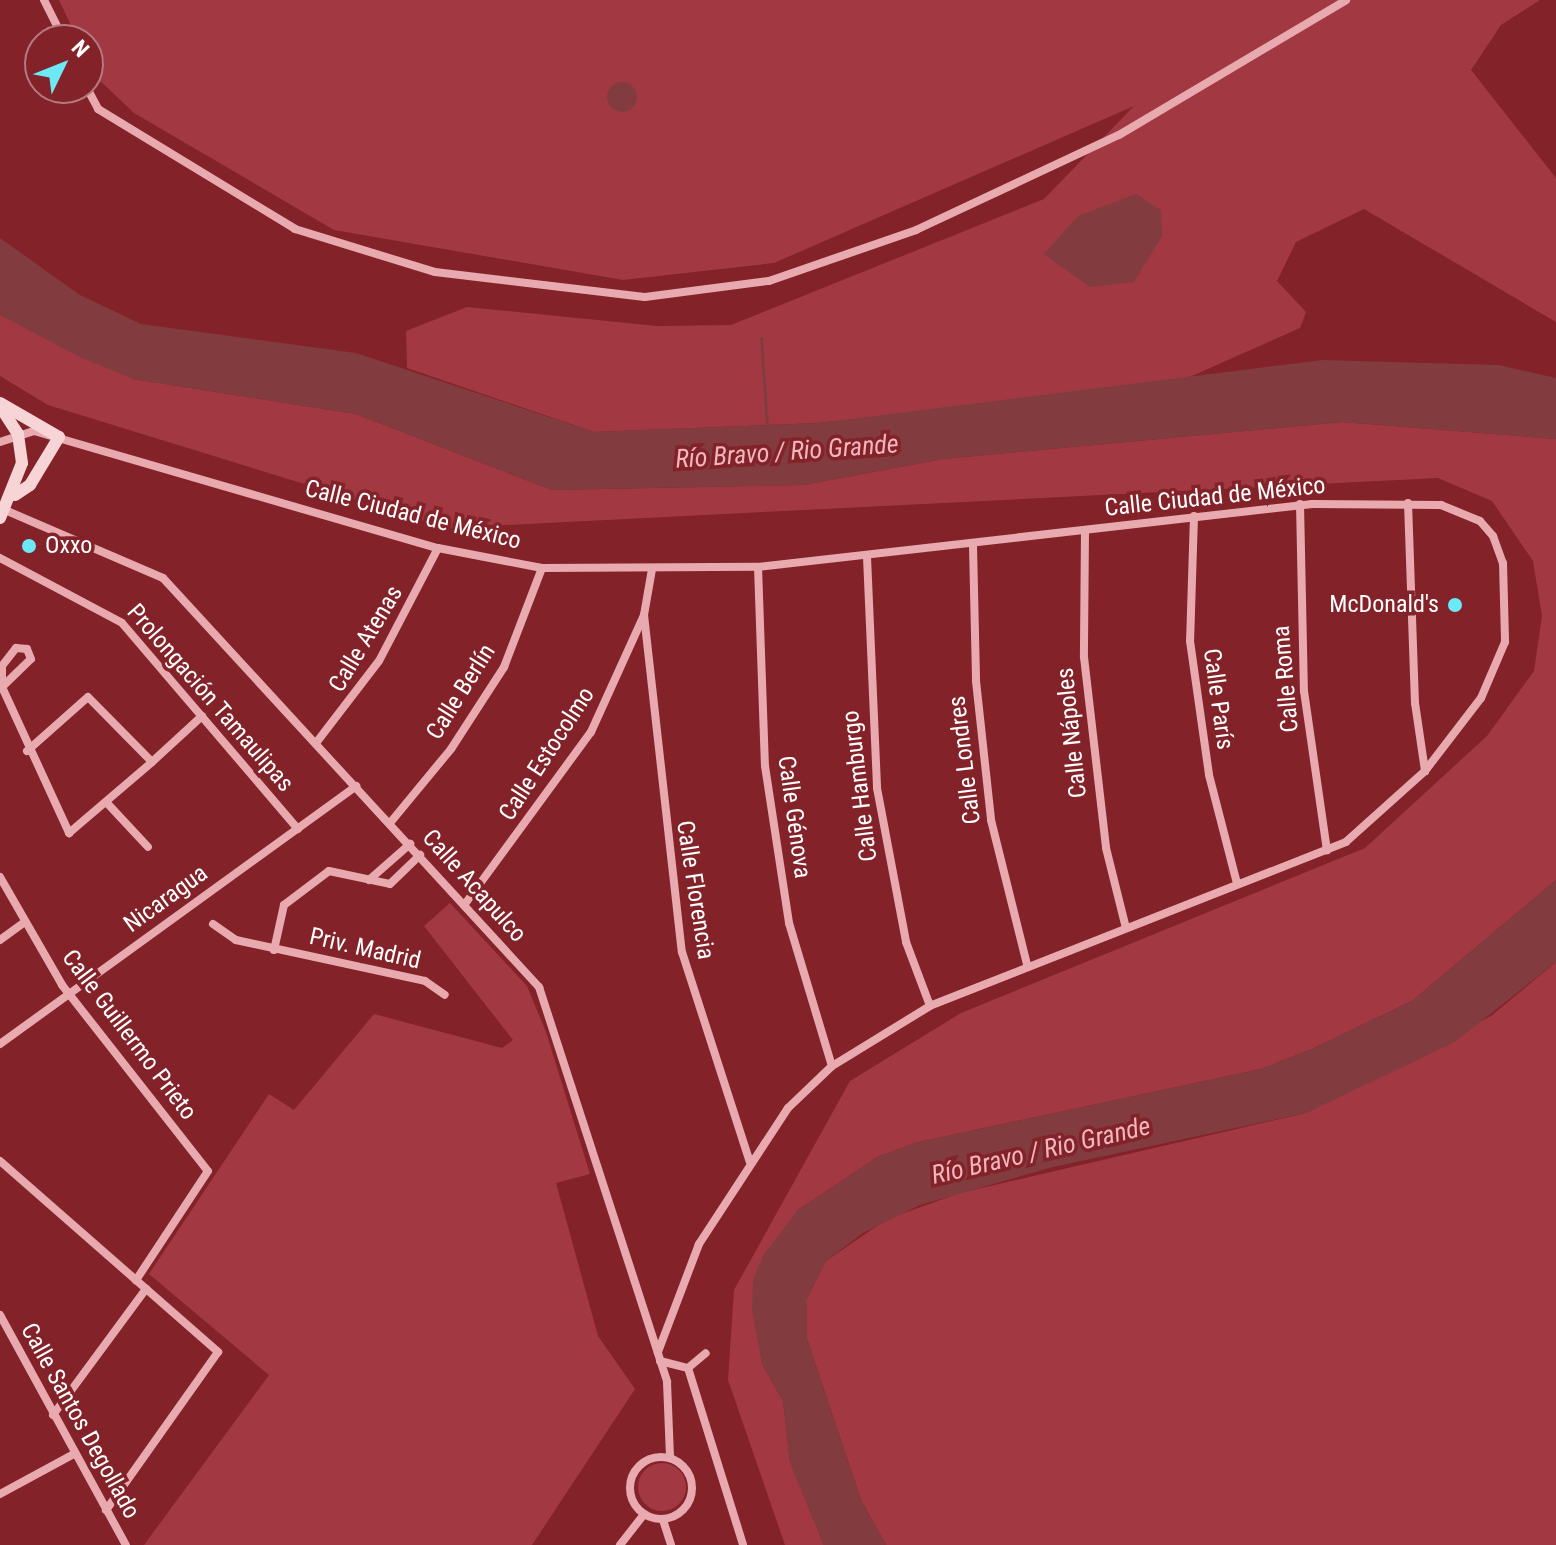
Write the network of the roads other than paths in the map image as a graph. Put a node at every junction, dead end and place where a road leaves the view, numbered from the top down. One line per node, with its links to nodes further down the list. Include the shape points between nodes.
1 (44, 0): 3 (street)
2 (1346, 0): 4 (street, via 1119,135 916,230 769,281 645,297 435,272 295,229)
3 (56, 24)
4 (95, 104)
5 (0, 405): 6 (street); 7 (street)
6 (18, 434): 7 (street, Calle Ciudad de México); 8 (street); 9 (street, via 22,463)
7 (59, 437): 9 (street, via 30,485); 16 (street, Calle Ciudad de México)
8 (0, 442)
9 (15, 495): 12 (street)
10 (1408, 503): 11 (street, Calle Ciudad de México); 28 (street, via 1415,703); 28 (street, Calle Ciudad de México, via 1441,505 1480,521 1503,563 1505,642 1493,677)
11 (1300, 504): 13 (street, Calle Ciudad de México); 35 (street, Calle Roma, via 1304,691)
12 (2, 514): 25 (street, Calle Acapulco, via 156,571)
13 (1194, 516): 14 (street, Calle Ciudad de México); 39 (street, Calle París, via 1190,641 1209,775)
14 (1085, 531): 15 (street, Calle Ciudad de México); 43 (street, Calle Nápoles, via 1084,657 1106,848)
15 (973, 546): 17 (street, Calle Ciudad de México); 46 (street, Calle Londres, via 976,681 991,820)
16 (438, 548): 20 (street, Calle Ciudad de México); 25 (street, Calle Atenas, via 379,661)
17 (867, 557): 19 (street, Calle Ciudad de México); 49 (street, Calle Hamburgo, via 877,788 906,942)
18 (0, 558): 24 (street, Prolongación Tamaulipas, via 111,613)
19 (758, 567): 21 (street, Calle Ciudad de México); 51 (street, Calle Génova, via 765,766 789,923)
20 (542, 568): 21 (street, Calle Ciudad de México); 31 (street, Calle Berlín, via 504,667 451,749)
21 (652, 569): 22 (street, Calle Estocolmo)
22 (644, 615): 40 (street, Calle Estocolmo, via 591,732); 53 (street, Calle Florencia, via 682,952)
23 (2, 687): 23 (street, via 2,666 16,648 27,649 31,659); 26 (street)
24 (202, 716): 27 (street); 32 (street, Prolongación Tamaulipas)
25 (316, 743): 29 (street, Calle Acapulco)
26 (27, 751): 27 (street, via 88,697); 30 (street, via 69,833)
27 (152, 762): 30 (street)
28 (1425, 771): 35 (street, Calle Ciudad de México, via 1346,842)
29 (356, 786): 31 (street, Calle Acapulco); 32 (street, Nicaragua)
30 (107, 803): 34 (street)
31 (390, 823): 33 (street, Calle Acapulco)
32 (298, 829): 47 (street, Nicaragua)
33 (410, 844): 36 (street, Calle Acapulco); 38 (street)
34 (148, 847)
35 (1327, 850): 39 (street, Calle Ciudad de México)
36 (420, 855): 38 (street, Priv. Madrid, via 390,884); 40 (street, Calle Acapulco)
37 (0, 877): 41 (street, Calle Guillermo Prieto)
38 (369, 880): 45 (street, Priv. Madrid, via 329,871 284,905)
39 (1237, 883): 43 (street, Calle Ciudad de México)
40 (465, 904): 58 (street, Calle Acapulco, via 547,1005)
41 (25, 922): 44 (street); 47 (street, Calle Guillermo Prieto)
42 (213, 924): 45 (street, Priv. Madrid, via 236,940)
43 (1126, 928): 46 (street, Calle Ciudad de México)
44 (0, 940)
45 (274, 950): 48 (street, Priv. Madrid, via 425,981)
46 (1027, 964): 49 (street, Calle Ciudad de México)
47 (69, 994): 50 (street, Nicaragua); 54 (street, Calle Guillermo Prieto, via 208,1171)
48 (445, 995)
49 (930, 1006): 51 (street, Calle Ciudad de México)
50 (0, 1044)
51 (832, 1066): 53 (street, Calle Ciudad de México, via 788,1108)
52 (0, 1161): 54 (street)
53 (750, 1162): 58 (street, Calle Ciudad de México, via 699,1244)
54 (136, 1280): 55 (street)
55 (146, 1289): 60 (street); 64 (street, via 218,1352)
56 (0, 1315): 60 (street, Calle Santos Degollado)
57 (706, 1353): 59 (street)
58 (659, 1356): 59 (street); 62 (street, Calle Acapulco)
59 (688, 1368): 70 (street)
60 (53, 1415): 61 (street, Calle Santos Degollado)
61 (74, 1454): 63 (street); 64 (street, Calle Santos Degollado)
62 (670, 1458): 65 (street, via 645,1461 632,1476 631,1495); 66 (street, via 689,1472 693,1492 684,1510)
63 (0, 1494)
64 (106, 1510): 67 (street, Calle Santos Degollado)
65 (644, 1514): 66 (street); 68 (street)
66 (663, 1520): 69 (street)
67 (126, 1545)
68 (620, 1545)
69 (671, 1545)
70 (743, 1545)

